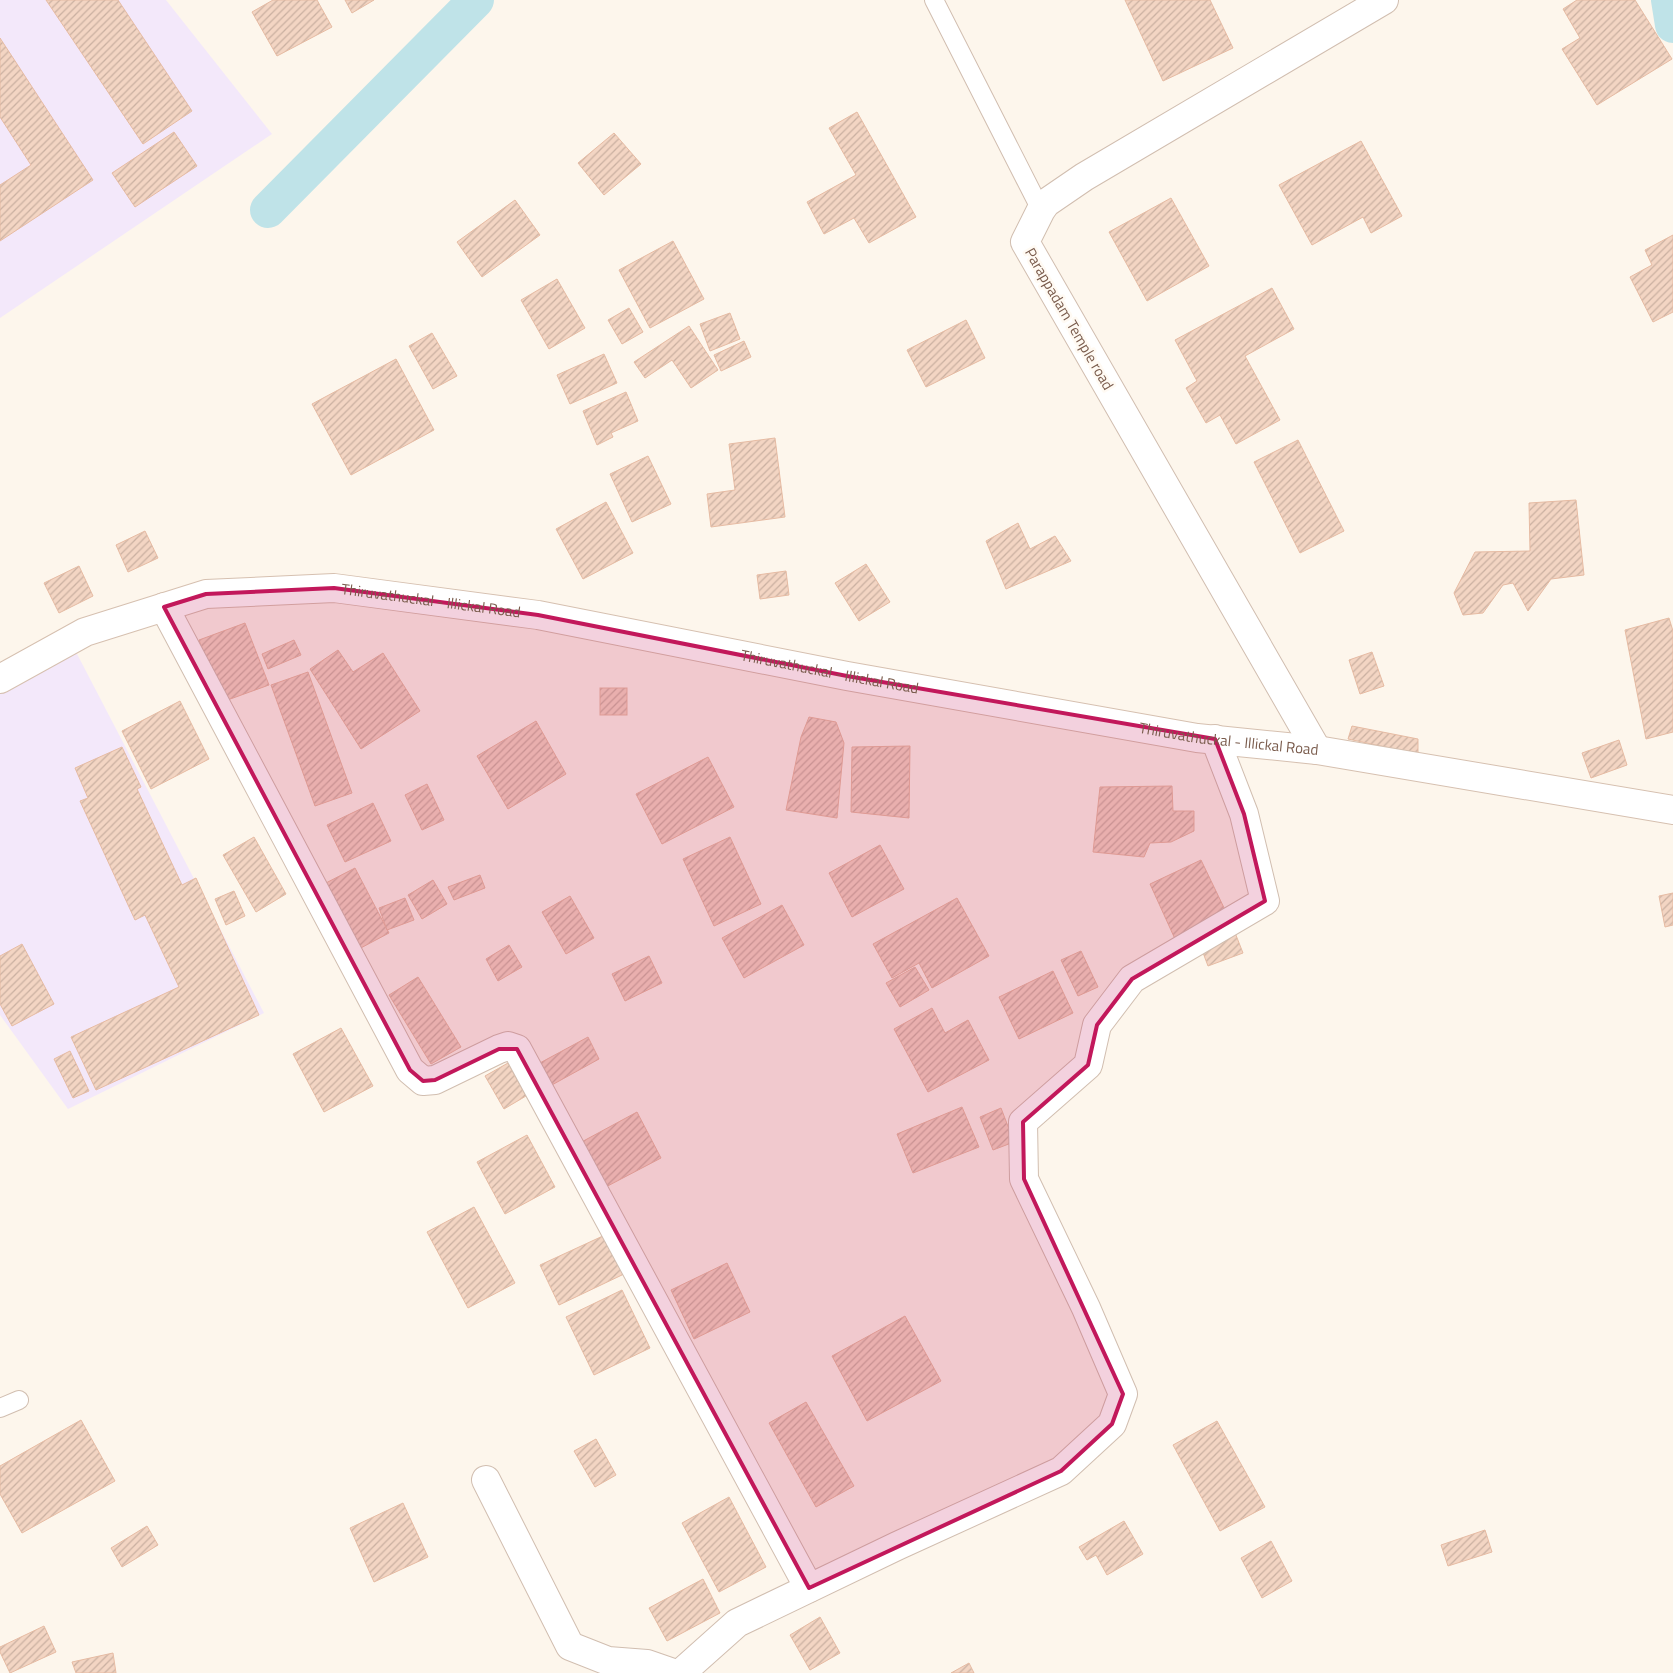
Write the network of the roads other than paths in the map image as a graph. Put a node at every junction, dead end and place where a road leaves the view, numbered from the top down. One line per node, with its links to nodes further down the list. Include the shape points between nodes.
1 (934, 0): 3 (lane)
2 (1384, 0): 3 (street, Parappadam Temple road, via 1084,177 1046,203)
3 (1041, 210): 7 (street, Parappadam Temple road, via 1025,242)
4 (164, 607): 5 (street, Thiruvathuckal - Illickal Road, via 85,632); 6 (street, Thiruvathuckal - Illickal Road, via 206,594 334,588 538,615 847,676); 12 (street, via 410,1070 423,1081 435,1080 499,1049 508,1046 517,1049)
5 (0, 679)
6 (1215, 740): 7 (street, Thiruvathuckal - Illickal Road); 12 (street, via 1244,814 1265,901 1132,979 1097,1025 1088,1064 1022,1122 1024,1180 1086,1308 1123,1394 1112,1424 1061,1471)
7 (1317, 750): 8 (street, Thiruvathuckal - Illickal Road)
8 (1673, 810)
9 (19, 1400): 10 (lane)
10 (0, 1408)
11 (486, 1480): 13 (street, via 570,1646 608,1661 647,1664)
12 (809, 1588): 14 (street, via 737,1623)
13 (673, 1673)
14 (681, 1673)

